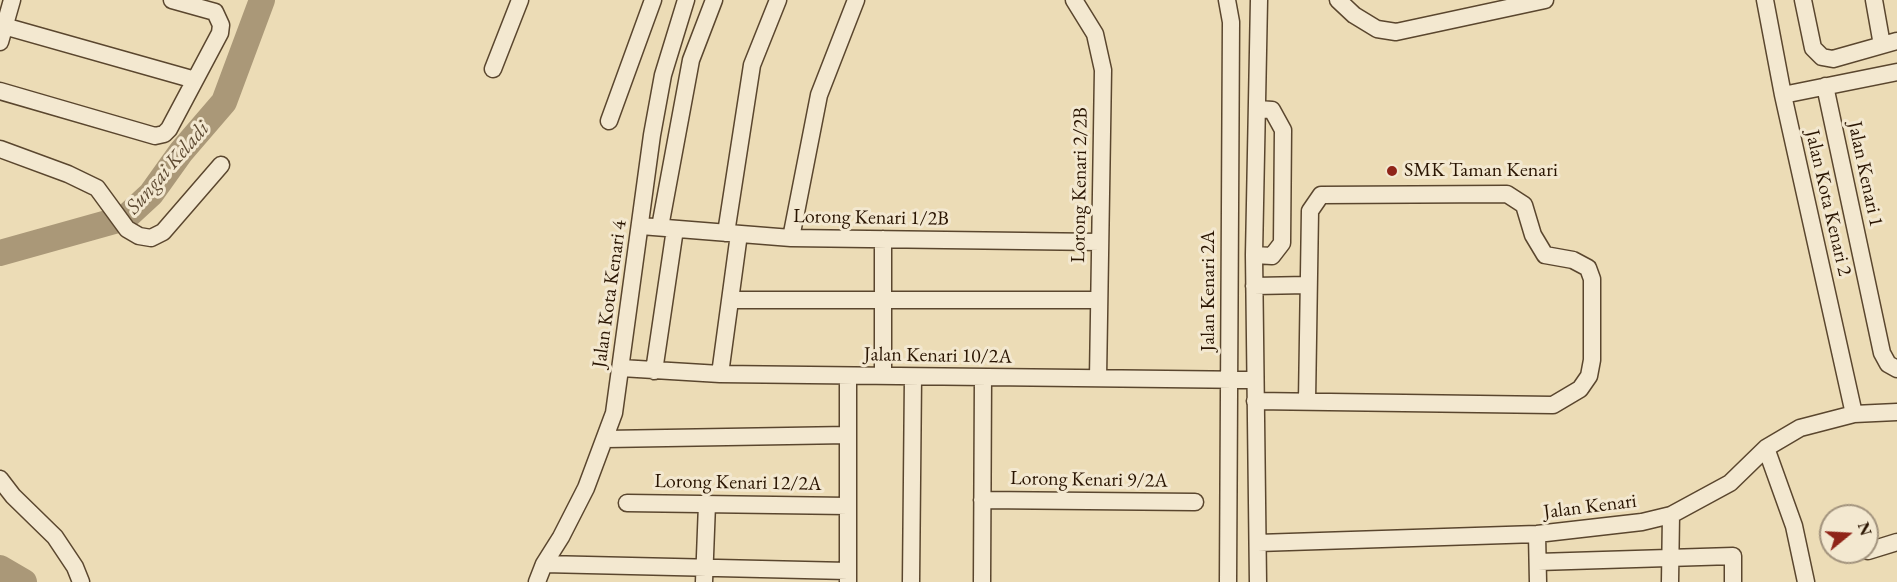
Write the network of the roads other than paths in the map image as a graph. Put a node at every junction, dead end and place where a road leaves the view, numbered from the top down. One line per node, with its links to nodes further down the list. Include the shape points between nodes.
1 (12, 0): 17 (street)
2 (172, 0): 21 (street, via 215,12 220,18 220,33)
3 (520, 0): 19 (street)
4 (653, 0): 26 (street)
5 (686, 0): 29 (street, Jalan Kota Kenari 4, via 663,75)
6 (714, 0): 30 (street, via 691,60)
7 (778, 0): 31 (street, via 752,65)
8 (856, 0): 32 (street, via 819,95)
9 (1074, 0): 34 (street, Lorong Kenari 2/2B, via 1095,34 1101,56)
10 (1227, 0): 50 (street, Jalan Kenari 2A, via 1231,22)
11 (1259, 0): 25 (street)
12 (1338, 0): 13 (street, via 1377,29 1396,32)
13 (1545, 0)
14 (1765, 0): 24 (street, Jalan Kota Kenari 2)
15 (1803, 0): 18 (street, via 1813,48 1822,57 1833,59)
16 (1874, 0): 18 (street)
17 (2, 31): 21 (street)
18 (1890, 43)
19 (493, 69)
20 (1897, 72): 22 (street)
21 (195, 80): 23 (street, via 169,129 155,136)
22 (1825, 86): 24 (street); 42 (street, Jalan Kenari 1, via 1882,353 1888,364)
23 (0, 91)
24 (1783, 95): 55 (street, Jalan Kota Kenari 2)
25 (1258, 109): 35 (street); 35 (street, via 1272,110 1283,130 1282,243 1272,256)
26 (609, 121)
27 (0, 149): 28 (street, via 97,188 127,229 139,237 151,238 163,232)
28 (221, 165)
29 (641, 226): 30 (street, Lorong Kenari 1/2B); 41 (street, Jalan Kota Kenari 4)
30 (667, 228): 31 (street, Lorong Kenari 1/2B); 43 (street)
31 (733, 233): 32 (street, Lorong Kenari 1/2B); 38 (street)
32 (791, 238): 33 (street, Lorong Kenari 1/2B)
33 (883, 239): 34 (street, Lorong Kenari 1/2B); 39 (street)
34 (1100, 242): 40 (street, Lorong Kenari 2/2B)
35 (1254, 255): 37 (street)
36 (1308, 285): 37 (street); 53 (street); 53 (street, via 1310,211 1321,195 1507,194 1524,205 1533,235 1545,255 1573,260 1588,268 1592,279 1592,360 1580,389 1553,405)
37 (1254, 286): 51 (street)
38 (730, 300): 39 (street); 44 (street)
39 (883, 300): 40 (street); 46 (street)
40 (1099, 300): 49 (street, Lorong Kenari 2/2B)
41 (621, 368): 43 (street, Jalan Kenari 10/2A); 57 (street, Jalan Kota Kenari 4)
42 (1897, 369)
43 (654, 371): 44 (street, Jalan Kenari 10/2A)
44 (720, 374): 45 (street, Jalan Kenari 10/2A)
45 (848, 376): 46 (street, Jalan Kenari 10/2A); 56 (street)
46 (883, 376): 47 (street, Jalan Kenari 10/2A)
47 (913, 376): 48 (street, Jalan Kenari 10/2A); 77 (street)
48 (983, 377): 49 (street, Jalan Kenari 10/2A); 60 (street)
49 (1098, 378): 50 (street, Jalan Kenari 10/2A)
50 (1229, 380): 51 (street, Jalan Kenari 10/2A); 79 (street, Jalan Kenari 2A)
51 (1255, 380): 52 (street)
52 (1255, 401): 53 (street); 68 (street)
53 (1307, 401)
54 (1897, 412): 55 (street, Jalan Kenari)
55 (1854, 414): 58 (street, Jalan Kenari, via 1800,428)
56 (848, 435): 57 (street); 64 (street)
57 (606, 439): 72 (street, Jalan Kota Kenari 4, via 576,508)
58 (1766, 448): 65 (street, Jalan Kenari, via 1730,483); 84 (street, via 1794,526)
59 (0, 479): 75 (street, via 55,537)
60 (982, 500): 61 (street, Lorong Kenari 9/2A); 78 (street)
61 (1195, 502)
62 (627, 503): 63 (street, Lorong Kenari 12/2A)
63 (707, 504): 64 (street, Lorong Kenari 12/2A); 73 (street)
64 (848, 506): 74 (street)
65 (1671, 515): 66 (street, Jalan Kenari); 70 (street)
66 (1537, 534): 68 (street, Jalan Kenari); 71 (street)
67 (1897, 542): 69 (street)
68 (1258, 543): 80 (street)
69 (1879, 548)
70 (1671, 558): 71 (street); 82 (street); 83 (street, via 1733,556)
71 (1538, 562): 81 (street)
72 (544, 564): 73 (street); 76 (street, Jalan Kota Kenari 4)
73 (704, 575): 74 (street)
74 (848, 576)
75 (81, 582)
76 (537, 582)
77 (911, 582)
78 (982, 582)
79 (1228, 582)
80 (1258, 582)
81 (1538, 582)
82 (1670, 582)
83 (1733, 582)
84 (1806, 582)

